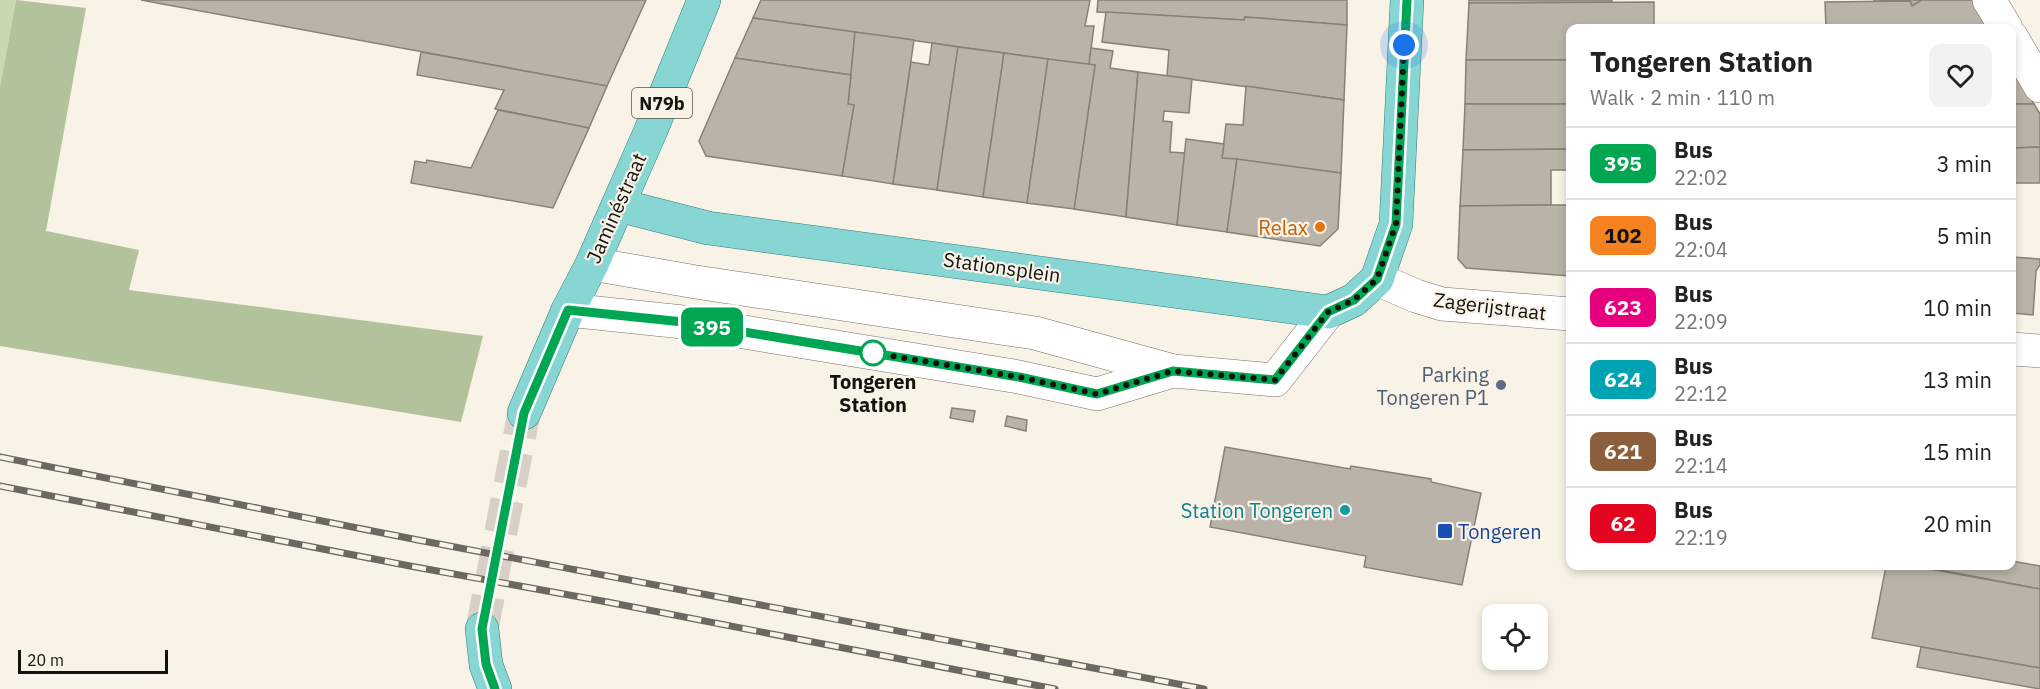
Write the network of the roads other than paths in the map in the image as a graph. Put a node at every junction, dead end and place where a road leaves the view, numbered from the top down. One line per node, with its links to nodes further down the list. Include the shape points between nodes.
1 (704, 0): 7 (main road, Jaminéstraat / N79b)
2 (1407, 0): 9 (main road, via 1396,224)
3 (1989, 0): 4 (street)
4 (2004, 24)
5 (2016, 45): 6 (street)
6 (2040, 86)
7 (618, 205): 8 (main road, Jaminéstraat / N79b); 11 (main road, Stationsplein, via 708,228)
8 (592, 264): 10 (main road, Jaminéstraat / N79b); 15 (street, via 1035,333)
9 (1377, 279): 11 (main road, via 1354,300); 12 (street, Zagerijstraat, via 1442,304)
10 (568, 310): 15 (street, via 683,322 1019,377 1097,394); 16 (main road, Jaminéstraat / N79b)
11 (1328, 312): 15 (street, via 1275,380)
12 (1566, 314)
13 (2016, 349): 14 (street)
14 (2040, 351)
15 (1173, 371)
16 (524, 413)
17 (482, 629): 18 (main road, via 486,664)
18 (495, 689)

